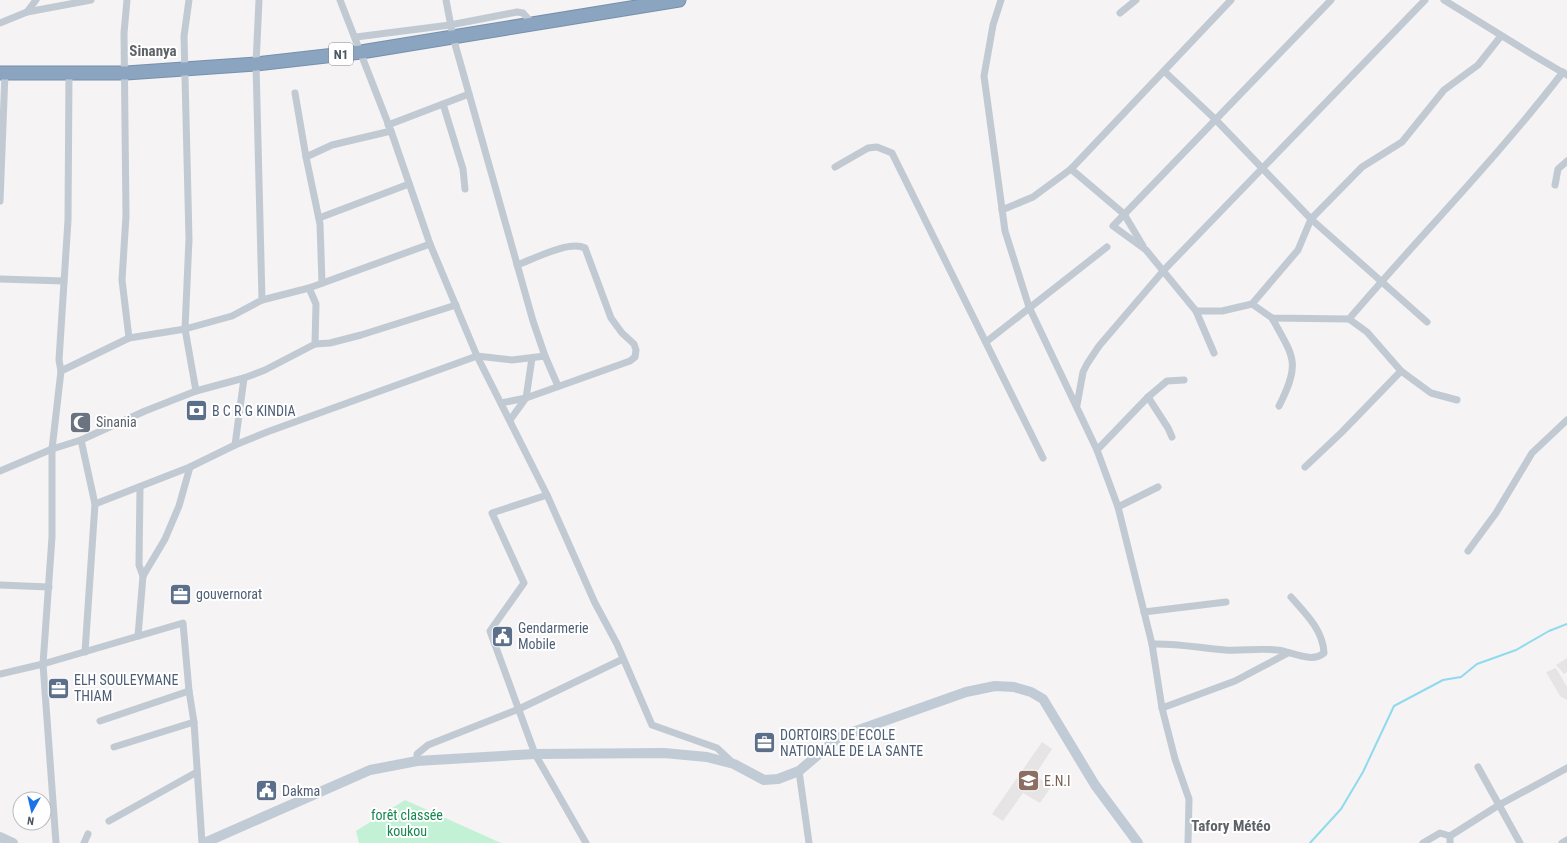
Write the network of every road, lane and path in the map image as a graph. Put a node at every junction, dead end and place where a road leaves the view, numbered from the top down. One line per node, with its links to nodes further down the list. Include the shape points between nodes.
1 (36, 0): 15 (street)
2 (91, 0): 15 (street)
3 (127, 0): 27 (street, via 124,33)
4 (189, 0): 23 (street, via 184,36)
5 (259, 0): 22 (street)
6 (340, 0): 20 (street)
7 (446, 0): 18 (street)
8 (679, 0): 18 (highway, N1, via 534,24)
9 (1001, 0): 44 (street, via 993,25 984,76)
10 (1136, 0): 16 (street)
11 (1232, 0): 25 (street)
12 (1331, 0): 32 (street)
13 (1425, 0): 38 (street)
14 (1444, 0): 19 (street)
15 (27, 12): 17 (street)
16 (1120, 13)
17 (0, 23)
18 (451, 31): 20 (street); 21 (highway, N1); 30 (street)
19 (1501, 36): 28 (street); 47 (street, via 1478,65 1444,90 1402,142 1362,167)
20 (356, 37): 21 (street)
21 (361, 52): 22 (highway, N1); 33 (street)
22 (256, 64): 23 (highway, N1); 58 (street)
23 (185, 69): 27 (highway, N1); 66 (street, via 189,239)
24 (69, 72): 26 (highway, N1); 27 (highway, N1); 54 (street, via 68,220)
25 (1165, 72): 32 (street); 37 (street)
26 (3, 73): 41 (street)
27 (126, 73): 67 (street, via 126,216 122,280)
28 (1565, 73): 55 (street, via 1496,156)
29 (295, 92): 34 (street)
30 (469, 94): 31 (street); 51 (street)
31 (443, 104): 33 (street); 42 (street, via 463,169)
32 (1215, 119): 38 (street); 45 (street)
33 (390, 128): 34 (street, via 332,145); 39 (street)
34 (306, 157): 46 (street)
35 (1567, 161): 40 (street, via 1558,169)
36 (835, 167): 68 (street, via 868,148 878,147 892,153)
37 (1071, 169): 44 (street, via 1033,197); 45 (street)
38 (1261, 169): 47 (street); 52 (street)
39 (409, 184): 46 (street); 48 (street)
40 (1554, 185)
41 (0, 189): 43 (street)
42 (465, 189)
43 (0, 202)
44 (1002, 210): 61 (street, via 1005,231)
45 (1124, 214): 50 (street); 50 (street, via 1113,226)
46 (319, 218): 56 (street)
47 (1311, 219): 55 (street); 59 (street, via 1298,250)
48 (430, 244): 56 (street); 60 (street)
49 (1107, 247): 61 (street)
50 (1146, 250): 52 (street)
51 (517, 265): 72 (street); 78 (street, via 565,247 579,245 585,248 611,318 634,344 635,357 630,361)
52 (1164, 270): 62 (street); 84 (street, via 1087,364)
53 (0, 279): 54 (street)
54 (64, 281): 74 (street, via 59,360)
55 (1381, 282): 64 (street); 65 (street)
56 (322, 283): 57 (street)
57 (309, 288): 58 (street); 69 (street, via 316,304)
58 (262, 300): 66 (street, via 232,316)
59 (1252, 304): 62 (street, via 1222,311); 63 (street)
60 (456, 305): 69 (street, via 362,335); 71 (street)
61 (1030, 307): 68 (street); 84 (street)
62 (1196, 312): 70 (street)
63 (1272, 318): 64 (street); 85 (street, via 1292,353 1293,370)
64 (1349, 319): 75 (street, via 1367,332)
65 (1427, 322)
66 (185, 329): 67 (street); 79 (street)
67 (129, 338): 74 (street)
68 (986, 342): 93 (street)
69 (315, 344): 76 (street)
70 (1214, 353)
71 (477, 356): 73 (street, via 512,360); 83 (street); 90 (street)
72 (545, 356): 73 (street); 78 (street)
73 (532, 358): 81 (street)
74 (61, 371): 91 (street)
75 (1401, 371): 82 (street, via 1431,393); 95 (street)
76 (244, 378): 79 (street); 90 (street)
77 (1184, 380): 80 (street, via 1168,381)
78 (558, 386): 81 (street)
79 (196, 391): 89 (street)
80 (1148, 397): 88 (street); 92 (street)
81 (526, 398): 83 (street); 86 (street)
82 (1457, 400)
83 (501, 403): 86 (street)
84 (1077, 405): 92 (street)
85 (1279, 406)
86 (510, 420): 99 (street)
87 (1567, 420): 102 (street, via 1532,453 1496,513)
88 (1172, 437)
89 (81, 440): 91 (street); 100 (street)
90 (235, 445): 94 (street)
91 (52, 449): 96 (street); 105 (street)
92 (1097, 450): 101 (street)
93 (1043, 458)
94 (190, 467): 97 (street); 103 (street, via 179,506 168,532)
95 (1305, 467)
96 (0, 471)
97 (140, 487): 100 (street); 103 (street, via 139,565)
98 (1158, 487): 101 (street)
99 (547, 495): 113 (street); 118 (street, via 492,513 524,583 490,631)
100 (95, 504): 111 (street)
101 (1118, 507): 108 (street)
102 (1468, 552)
103 (143, 576): 109 (street)
104 (0, 585): 105 (street)
105 (49, 587): 114 (street)
106 (1292, 598): 112 (street, via 1316,626 1324,644 1324,653 1320,656 1297,656)
107 (1226, 602): 108 (street)
108 (1144, 612): 110 (street)
109 (138, 636): 111 (street); 116 (street, via 183,623)
110 (1152, 644): 112 (street, via 1172,643 1226,650 1278,650); 117 (street)
111 (85, 652): 114 (street)
112 (1288, 653): 117 (street, via 1235,681)
113 (623, 659): 118 (street); 124 (street, via 652,725 717,748)
114 (43, 664): 115 (street); 136 (street)
115 (0, 674)
116 (189, 692): 119 (street); 120 (street)
117 (1162, 708): 142 (street, via 1175,759 1189,799)
118 (518, 709): 122 (street); 123 (street, via 428,745 417,754)
119 (100, 721)
120 (194, 722): 121 (street); 128 (street)
121 (114, 747)
122 (535, 754): 123 (street); 124 (street, via 664,753 707,757); 139 (street)
123 (417, 761): 138 (street, via 370,770)
124 (734, 764): 127 (street, via 764,780 778,779)
125 (1478, 767): 129 (street)
126 (1567, 768): 129 (street)
127 (799, 771): 140 (street); 141 (street, via 839,737 966,692 995,686 1014,688 1031,692 1043,699 1095,785)
128 (197, 772): 130 (street); 138 (street)
129 (1499, 805): 133 (street); 144 (street)
130 (109, 821)
131 (88, 834): 137 (street)
132 (0, 837): 135 (street)
133 (1450, 840): 143 (street, via 1440,833)
134 (1567, 840): 145 (street)
135 (12, 843)
136 (56, 843)
137 (84, 843)
138 (205, 843)
139 (586, 843)
140 (808, 843)
141 (1138, 843)
142 (1188, 843)
143 (1423, 843)
144 (1520, 843)
145 (1562, 843)

